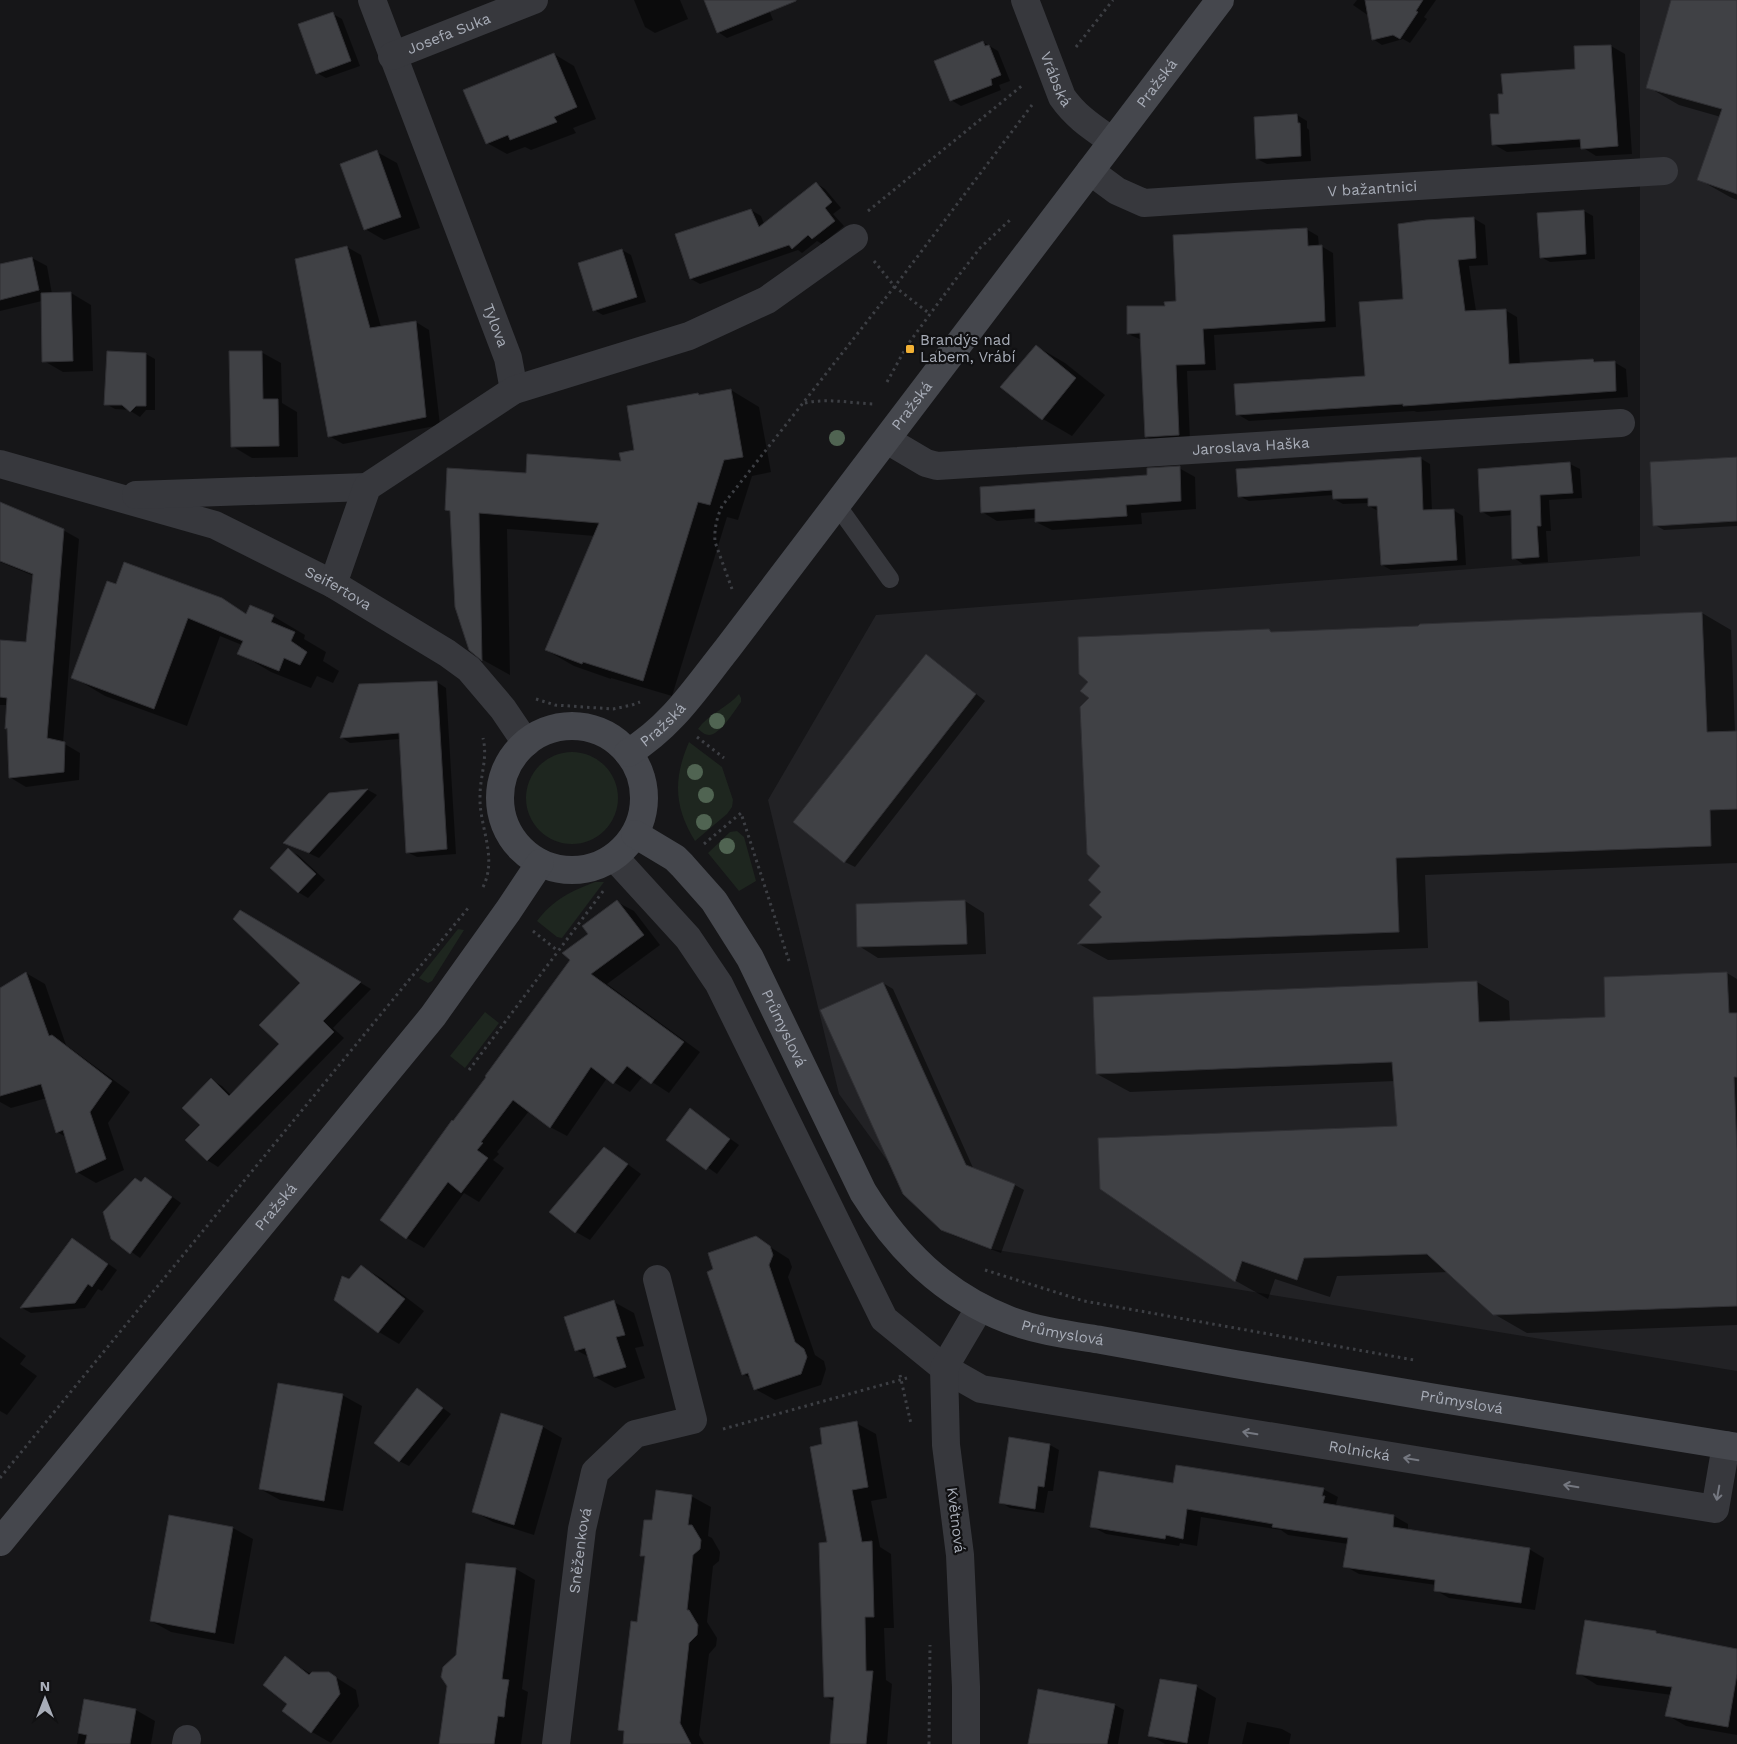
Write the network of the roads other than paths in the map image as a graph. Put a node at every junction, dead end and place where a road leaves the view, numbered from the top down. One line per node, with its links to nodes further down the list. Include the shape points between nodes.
1 (372, 0): 5 (street, Tylova)
2 (534, 0): 5 (street, Josefa Suka)
3 (1026, 0): 6 (street, Vrábská, via 1062,96 1072,111)
4 (1220, 0): 6 (main road, Pražská)
5 (392, 56): 10 (street, Tylova, via 508,358)
6 (1112, 141): 7 (main road, Pražská)
7 (1090, 171): 8 (street, V bažantnici, via 1117,191 1144,203); 12 (main road, Pražská)
8 (1664, 171)
9 (854, 238): 10 (street, via 767,300 689,336)
10 (514, 390): 14 (street)
11 (1621, 424): 12 (street, Jaroslava Haška, via 937,466 926,464)
12 (887, 440): 16 (main road, Pražská)
13 (0, 464): 15 (street, Seifertova)
14 (367, 487): 15 (street, Seifertova); 18 (street)
15 (110, 496): 18 (street, Seifertova, via 215,525)
16 (837, 505): 17 (lane); 20 (main road, Pražská, via 673,718)
17 (890, 580)
18 (333, 584): 19 (street, Seifertova, via 469,669 503,709)
19 (526, 743): 20 (main road, Pražská, via 540,734 571,726 603,733); 23 (main road, Pražská, via 507,768 500,799 507,829 516,843)
20 (628, 753): 21 (main road, Pražská, via 643,784 642,818)
21 (635, 834): 22 (main road, Pražská); 25 (main road, Průmyslová, via 682,865 731,926 750,958 863,1192 879,1218 922,1266)
22 (614, 857): 23 (main road, Pražská, via 600,865 578,870); 26 (street, via 688,938 719,984 884,1318)
23 (540, 863): 28 (main road, Pražská, via 433,1016)
24 (657, 1279): 29 (street, Sněženková, via 693,1420 635,1434 595,1472 582,1529)
25 (980, 1306): 26 (street); 27 (main road, Průmyslová, via 1032,1327 1082,1337)
26 (944, 1368): 27 (street, Rolnická, one-way to 26, via 1716,1509 981,1389); 30 (street, Květnová, via 946,1445 960,1555)
27 (1732, 1446)
28 (0, 1542)
29 (556, 1744)
30 (966, 1744)

